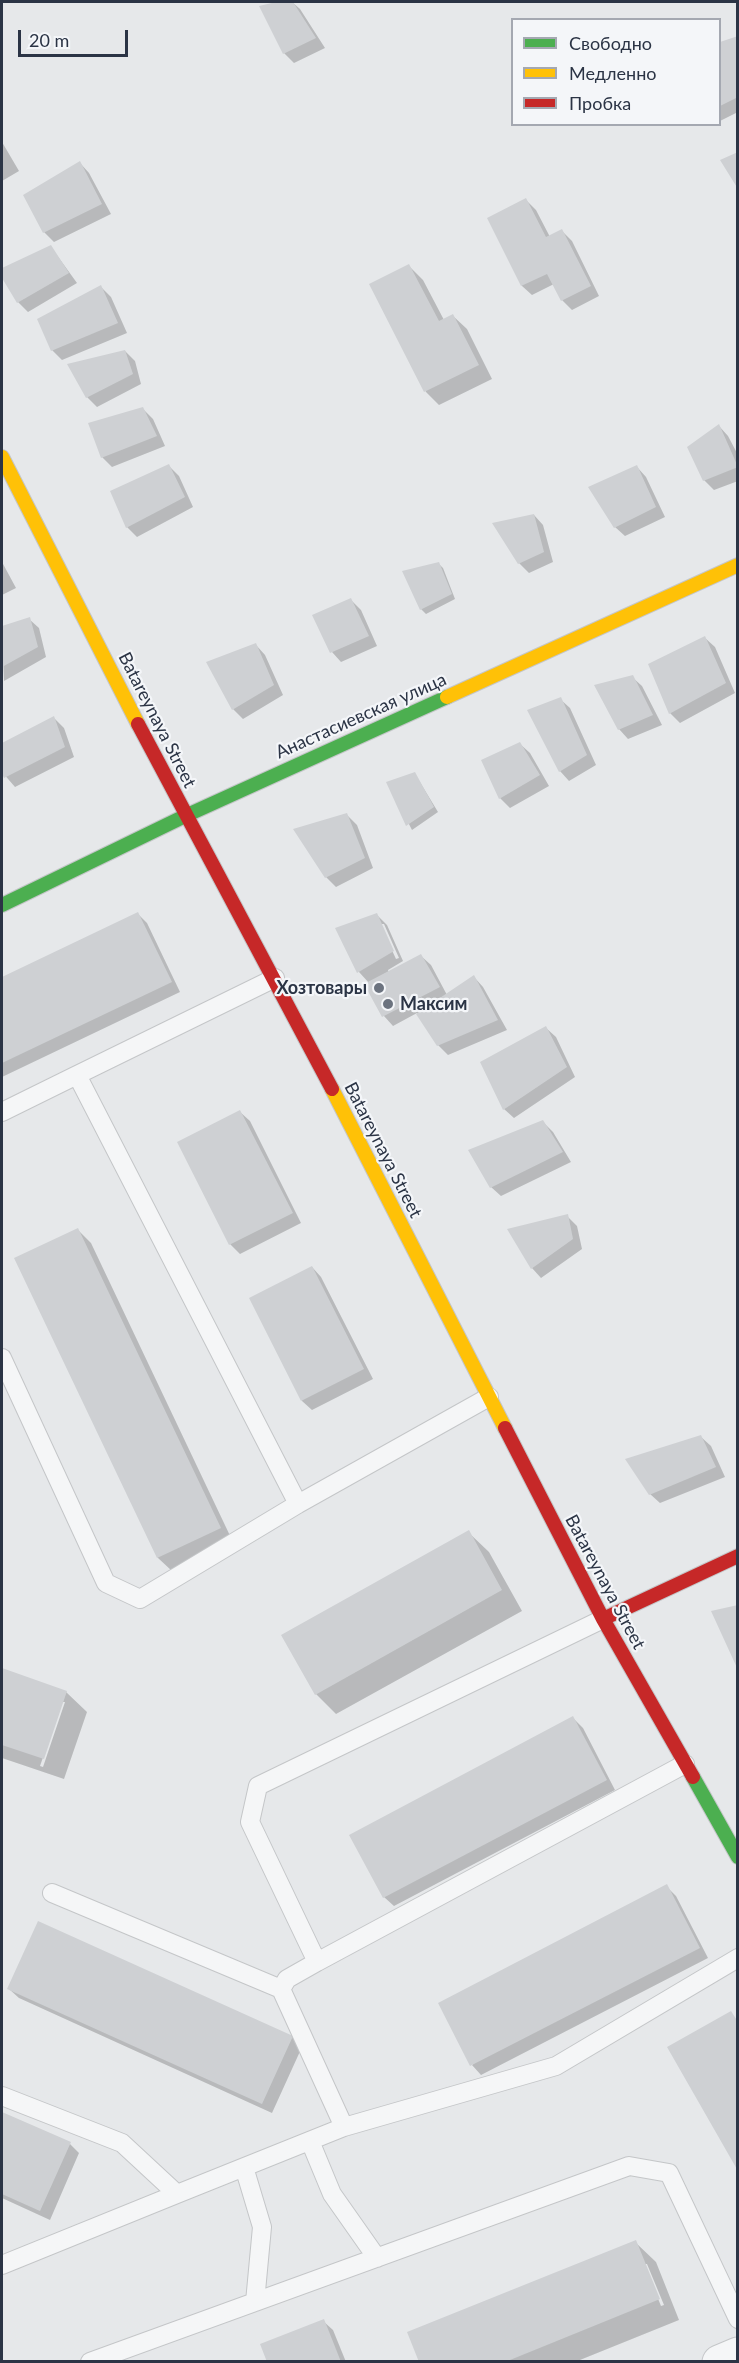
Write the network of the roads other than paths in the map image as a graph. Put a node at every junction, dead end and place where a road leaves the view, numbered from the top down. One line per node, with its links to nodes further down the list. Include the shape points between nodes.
1 (2, 457): 3 (street, Batareynaya Street)
2 (738, 565): 3 (street, Анастасиевская улица)
3 (185, 816): 4 (street, Анастасиевская улица); 5 (street, Batareynaya Street)
4 (2, 905)
5 (275, 978): 6 (lane); 9 (street, Batareynaya Street)
6 (78, 1075): 7 (lane); 10 (lane)
7 (2, 1112)
8 (2, 1358): 10 (lane, via 106,1583 140,1599)
9 (489, 1396): 10 (lane); 12 (street, Batareynaya Street)
10 (298, 1504)
11 (738, 1556): 12 (street)
12 (603, 1619): 13 (street, Batareynaya Street); 17 (lane, via 258,1786 250,1822)
13 (685, 1764): 14 (street, Batareynaya Street); 17 (lane)
14 (738, 1857)
15 (52, 1893): 18 (lane)
16 (738, 1958): 20 (lane, via 556,2066)
17 (317, 1962): 18 (lane, via 287,1979)
18 (281, 1989): 20 (lane)
19 (2, 2096): 23 (lane, via 122,2143)
20 (345, 2127): 21 (lane)
21 (310, 2141): 22 (lane); 24 (lane, via 332,2194)
22 (244, 2167): 23 (lane); 26 (lane, via 262,2227)
23 (177, 2194): 25 (lane)
24 (377, 2258): 26 (lane); 27 (lane, via 629,2166 669,2173)
25 (2, 2265)
26 (255, 2302): 29 (lane)
27 (738, 2319)
28 (738, 2354): 30 (street)
29 (90, 2361)
30 (719, 2361)

